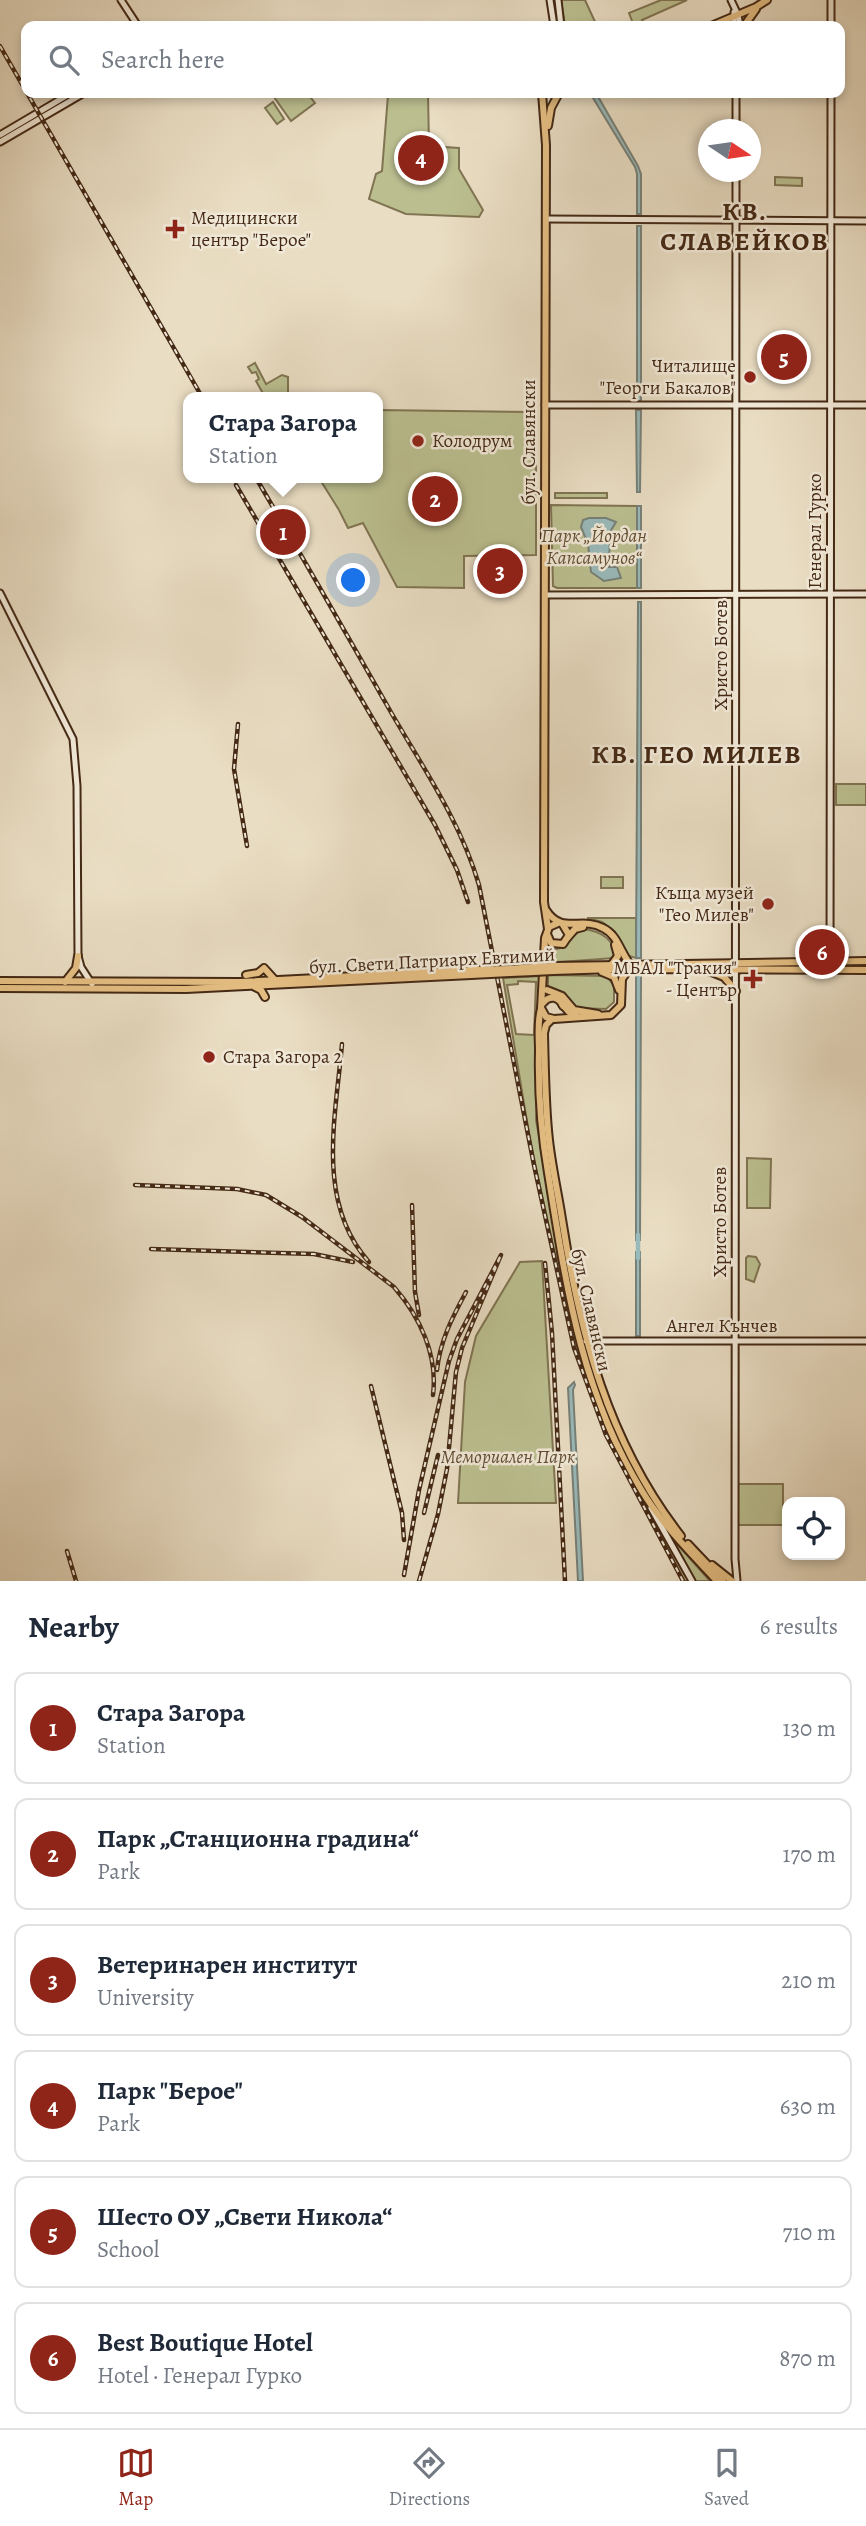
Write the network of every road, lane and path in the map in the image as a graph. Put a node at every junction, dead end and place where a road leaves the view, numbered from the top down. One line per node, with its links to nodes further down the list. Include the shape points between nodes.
1 (121, 0): 9 (street)
2 (550, 0): 10 (street)
3 (558, 0): 11 (street)
4 (731, 0): 8 (street)
5 (767, 0): 7 (main road)
6 (831, 0): 15 (street)
7 (760, 5): 8 (main road); 14 (main road)
8 (736, 14): 12 (main road); 13 (street)
9 (136, 21)
10 (553, 21)
11 (560, 21)
12 (723, 21)
13 (738, 21)
14 (744, 21)
15 (831, 21)
16 (63, 98): 23 (street)
17 (75, 98): 24 (street)
18 (542, 98): 25 (main road, бул. Славянски)
19 (557, 98): 25 (main road, бул. Славянски)
20 (736, 98): 22 (street)
21 (831, 98): 29 (street, Генерал Гурко)
22 (736, 119)
23 (0, 135)
24 (0, 142)
25 (546, 145): 27 (main road, бул. Славянски)
26 (736, 182): 28 (street, Христо Ботев)
27 (546, 219): 28 (street); 31 (main road, бул. Славянски)
28 (736, 219): 29 (street); 32 (street, Христо Ботев)
29 (831, 220): 30 (street); 33 (street, Генерал Гурко)
30 (866, 221)
31 (545, 405): 32 (street); 37 (main road, бул. Славянски)
32 (736, 405): 33 (street); 38 (street, Христо Ботев)
33 (831, 405): 34 (street); 39 (street, Генерал Гурко)
34 (866, 405)
35 (0, 593): 45 (street, via 73,739)
36 (866, 594): 39 (street)
37 (545, 595): 38 (street); 40 (main road, бул. Славянски)
38 (736, 595): 39 (street); 50 (street, Христо Ботев)
39 (830, 595): 47 (street, Генерал Гурко)
40 (544, 907): 41 (main road); 42 (main road, бул. Славянски)
41 (561, 924): 42 (main road, via 552,924); 43 (main road); 51 (main road, via 606,929)
42 (547, 930): 44 (main road, via 548,940); 46 (main road, бул. Славянски)
43 (568, 937): 44 (main road, via 563,944); 49 (main road, via 580,927 603,932 617,950)
44 (554, 944): 46 (main road)
45 (78, 956): 60 (main road); 61 (street)
46 (544, 956): 63 (main road, бул. Славянски)
47 (830, 961): 48 (main road, бул. Свети Патриарх Евтимий); 50 (main road, бул. Свети Патриарх Евтимий); 55 (street, Генерал Гурко)
48 (866, 961)
49 (612, 964): 51 (main road, бул. Свети Патриарх Евтимий); 52 (main road, бул. Свети Патриарх Евтимий)
50 (736, 965): 51 (main road, бул. Свети Патриарх Евтимий); 53 (main road, бул. Свети Патриарх Евтимий); 55 (main road, бул. Свети Патриарх Евтимий); 66 (street, Христо Ботев)
51 (634, 966): 53 (main road, бул. Свети Патриарх Евтимий); 54 (main road, бул. Свети Патриарх Евтимий); 71 (main road, via 623,976 622,1002 613,1014)
52 (553, 969): 54 (main road, бул. Свети Патриарх Евтимий); 59 (main road, бул. Свети Патриарх Евтимий, bridge)
53 (704, 969): 66 (main road, via 724,977)
54 (586, 970): 70 (main road, via 610,974 619,986 617,1005)
55 (830, 970): 56 (main road, бул. Свети Патриарх Евтимий)
56 (866, 970)
57 (246, 975): 59 (main road, via 264,968)
58 (0, 981): 60 (main road, бул. Свети Патриарх Евтимий)
59 (275, 981): 61 (main road, бул. Свети Патриарх Евтимий); 62 (main road, бул. Свети Патриарх Евтимий); 62 (main road, via 265,997 261,990)
60 (65, 982): 61 (main road, бул. Свети Патриарх Евтимий)
61 (92, 982): 65 (street)
62 (246, 986): 65 (main road, бул. Свети Патриарх Евтимий)
63 (545, 987): 67 (main road); 69 (main road, бул. Славянски); 70 (main road, via 562,996 574,1010)
64 (0, 988): 65 (main road, бул. Свети Патриарх Евтимий)
65 (92, 990)
66 (736, 991): 73 (street, Христо Ботев)
67 (556, 998): 68 (main road); 69 (main road, via 548,998)
68 (562, 1004): 70 (main road, via 572,1014); 71 (main road, via 562,1013)
69 (542, 1006): 71 (main road, via 544,1016); 72 (main road, бул. Славянски, via 543,1139 568,1296)
70 (600, 1014)
71 (554, 1019): 72 (main road, бул. Славянски, via 544,1031 548,1132)
72 (582, 1341): 73 (street, Ангел Кънчев); 75 (main road, бул. Славянски, via 603,1414); 77 (main road, бул. Славянски, via 647,1487 691,1548)
73 (735, 1341): 74 (street, Ангел Кънчев); 76 (street, Христо Ботев)
74 (866, 1341)
75 (642, 1493): 78 (street); 79 (main road, бул. Славянски)
76 (734, 1559): 77 (street, via 732,1571); 80 (street, Христо Ботев)
77 (723, 1577): 80 (main road, бул. Славянски)
78 (692, 1581)
79 (717, 1581)
80 (734, 1581)

